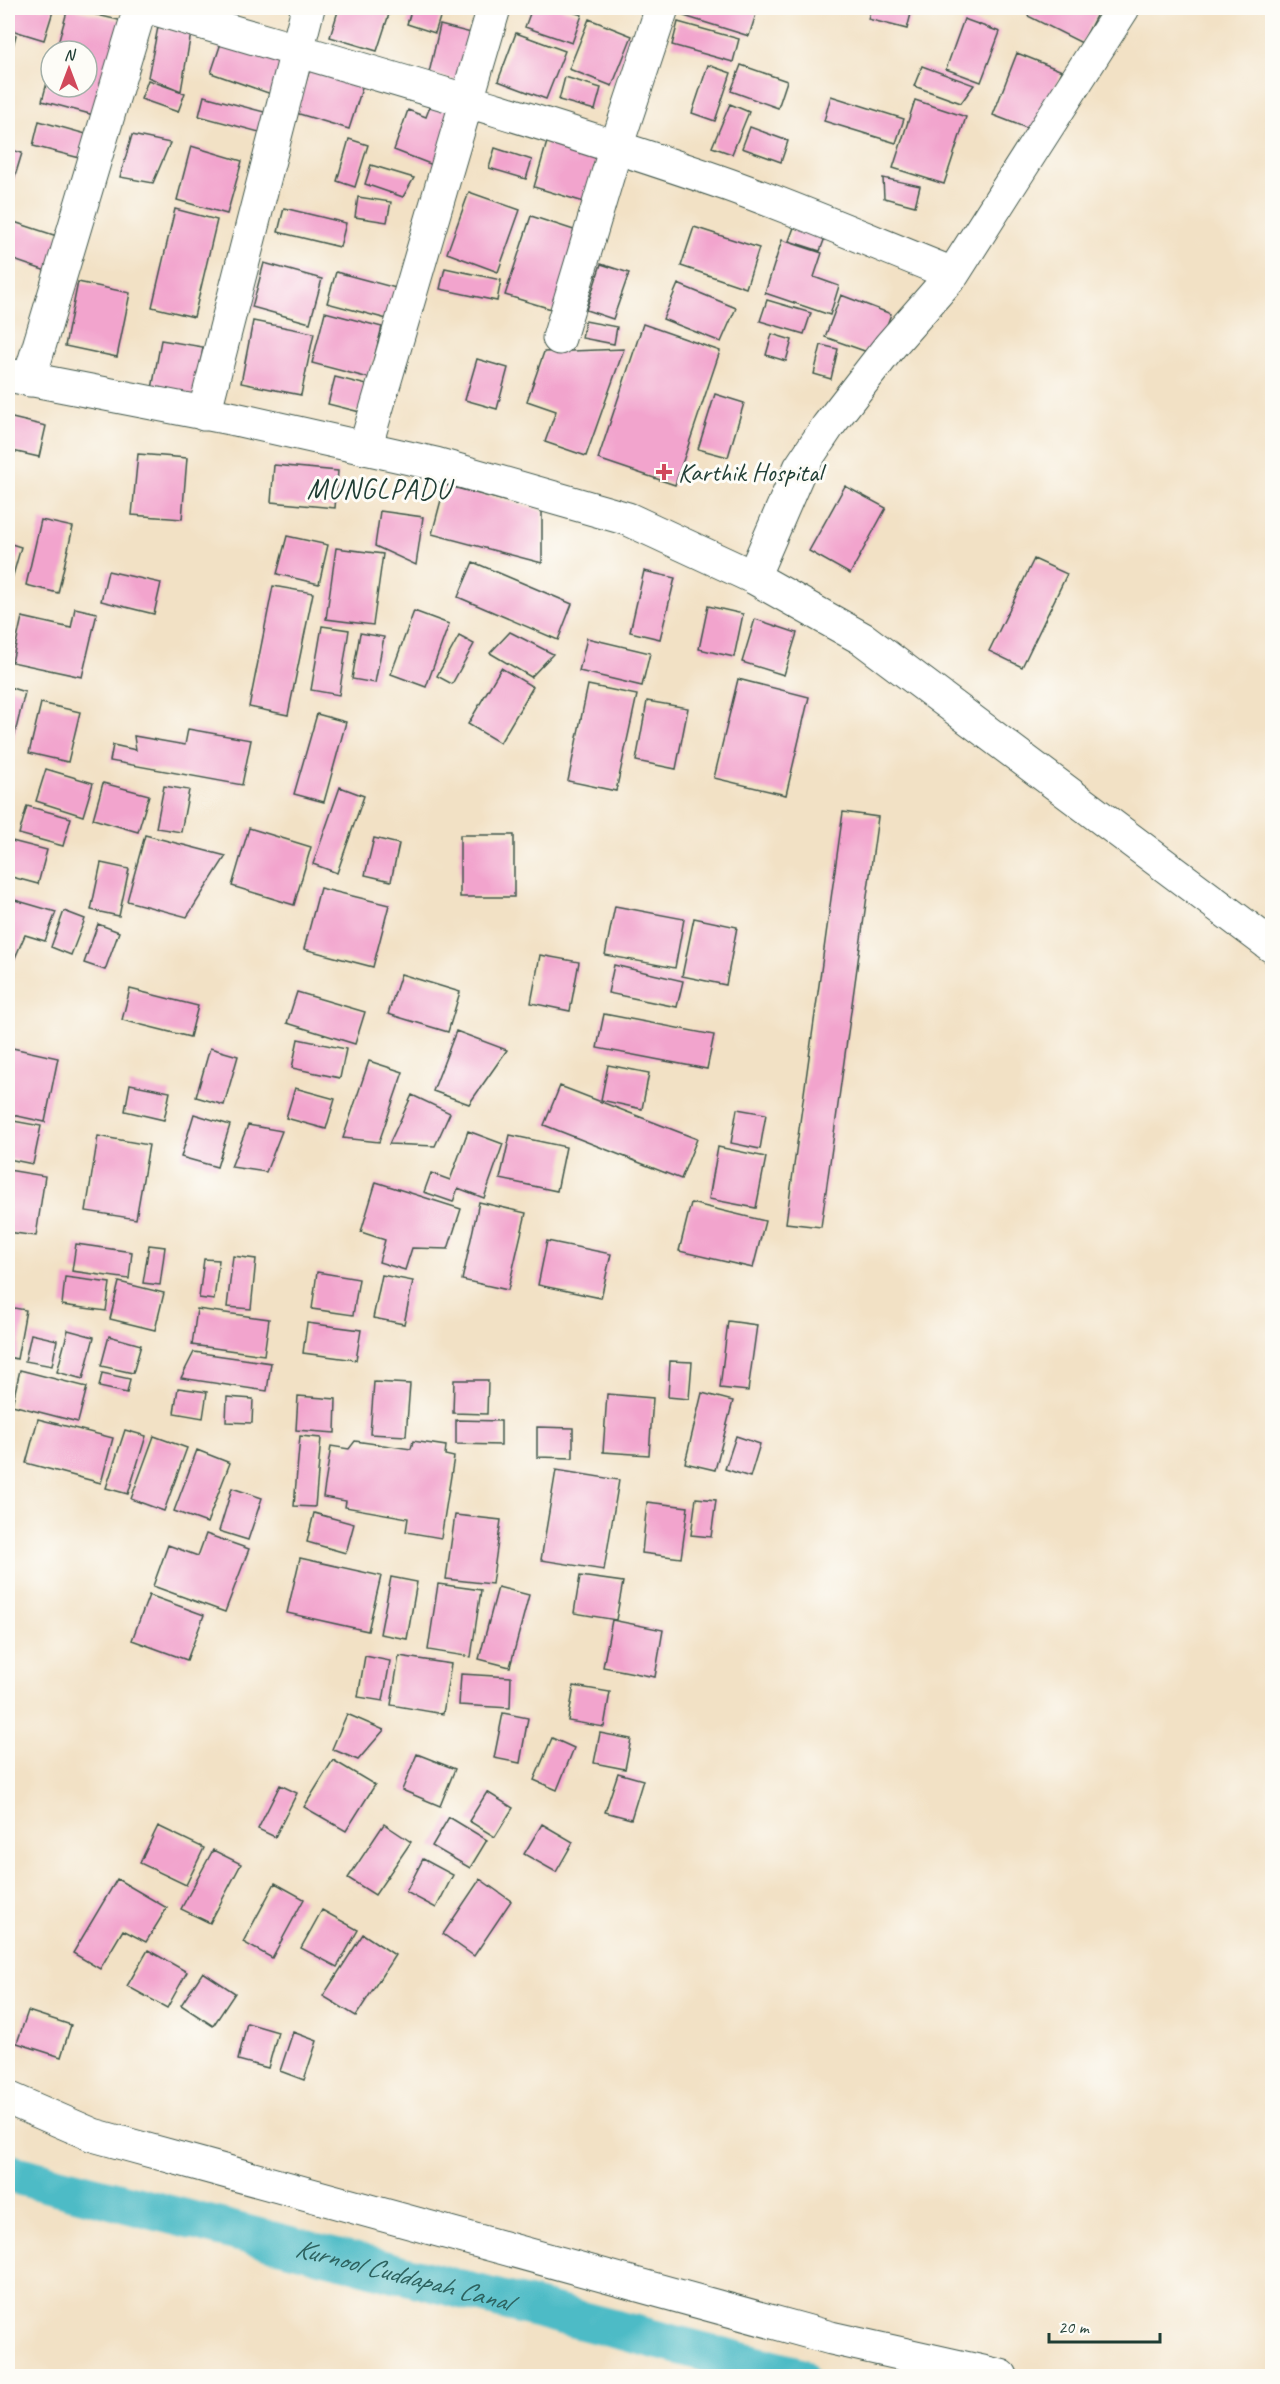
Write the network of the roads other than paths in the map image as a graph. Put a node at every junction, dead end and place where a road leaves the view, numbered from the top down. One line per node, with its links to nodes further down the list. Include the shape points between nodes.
1 (140, 8): 12 (street)
2 (152, 8): 7 (street)
3 (308, 8): 7 (street)
4 (494, 8): 8 (street)
5 (662, 8): 9 (street)
6 (1124, 8): 10 (street)
7 (296, 51): 8 (street); 13 (street)
8 (468, 101): 9 (street); 14 (street)
9 (616, 147): 10 (street, via 731,186); 11 (street)
10 (953, 274): 15 (street, via 890,346 800,468)
11 (559, 338)
12 (18, 377): 13 (street)
13 (204, 414): 14 (street)
14 (365, 448): 15 (street, via 436,464 628,519)
15 (753, 577): 16 (street, via 863,639)
16 (1272, 946)
17 (8, 2098): 18 (street, via 93,2135 831,2338)
18 (1001, 2376)

